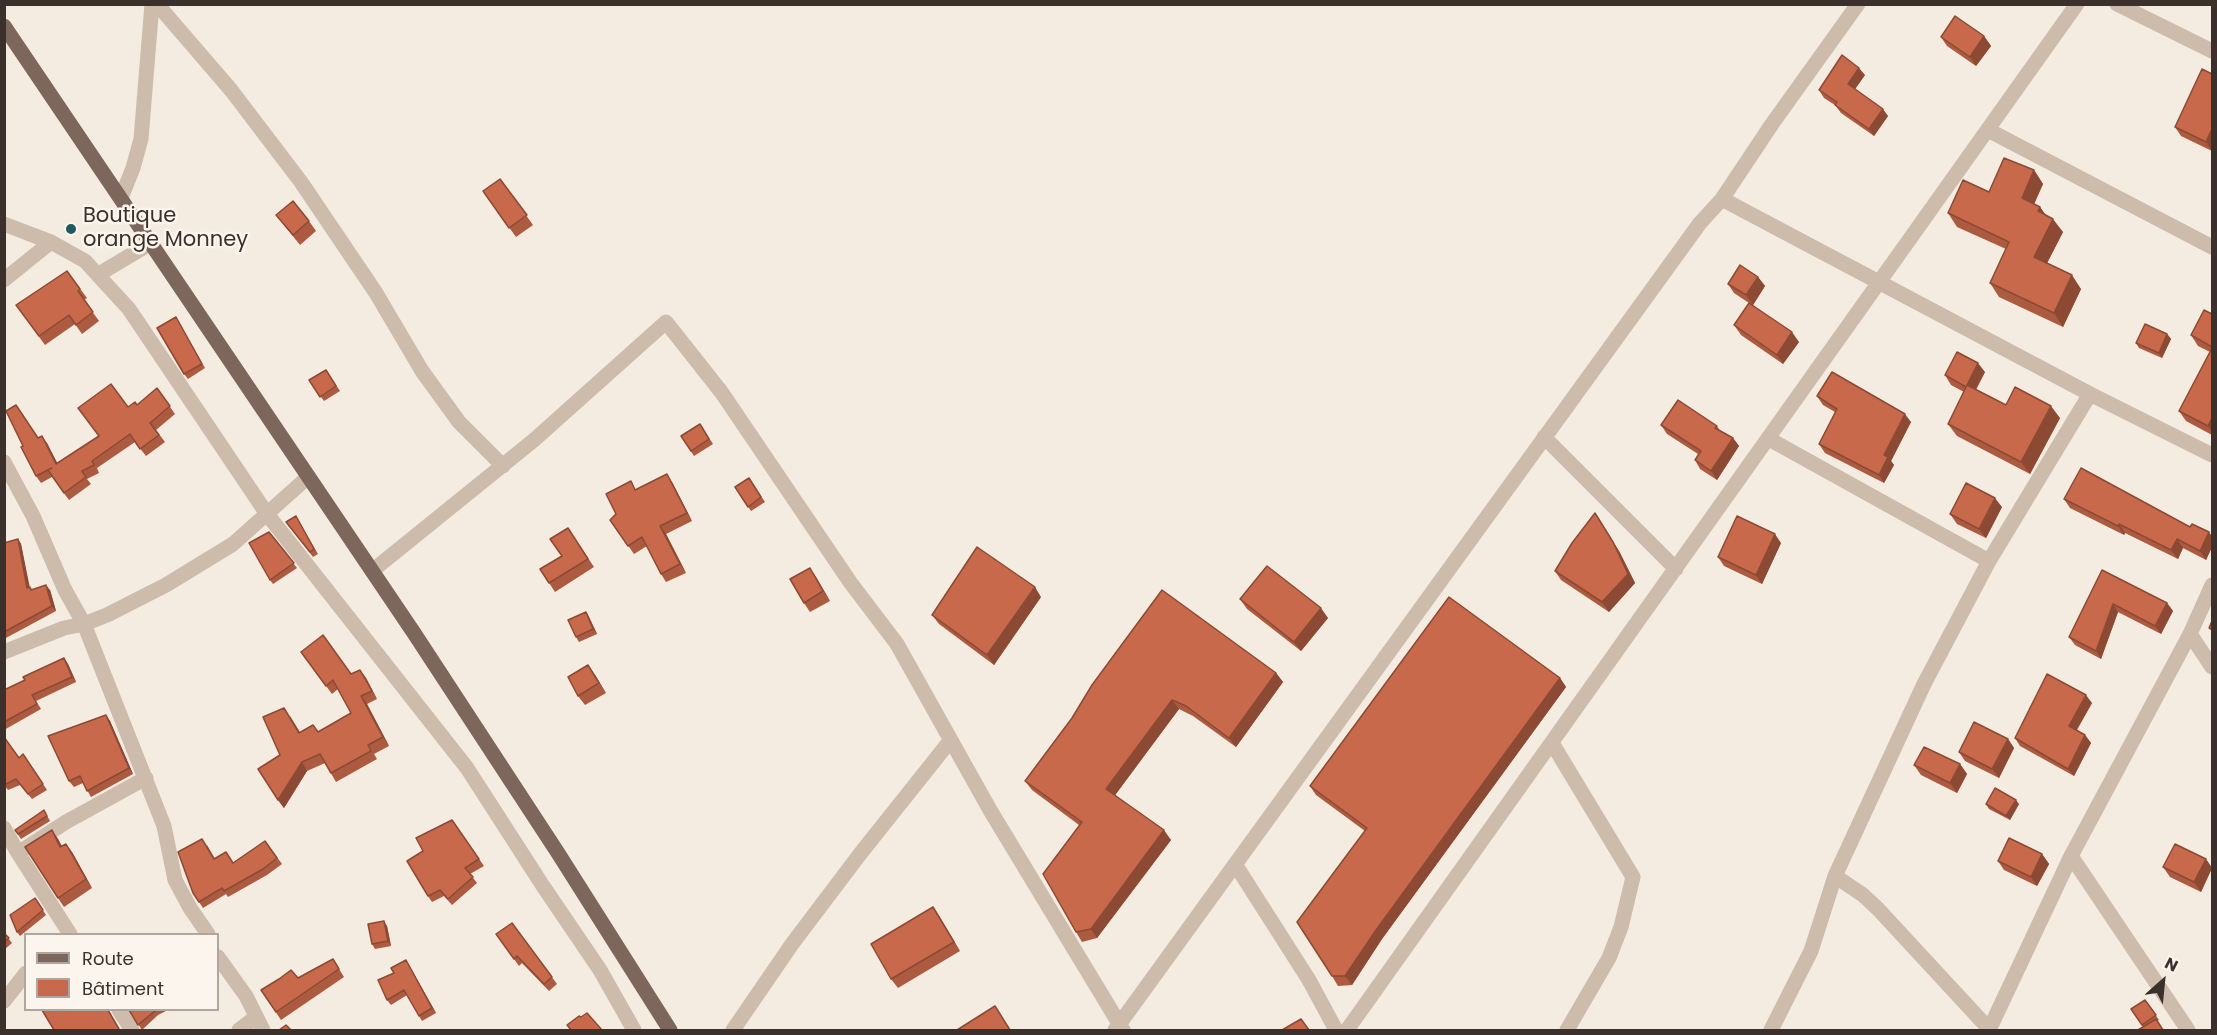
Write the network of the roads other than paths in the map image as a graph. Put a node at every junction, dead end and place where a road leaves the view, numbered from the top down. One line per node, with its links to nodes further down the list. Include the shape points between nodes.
1 (152, 4): 9 (street, via 141,139)
2 (157, 4): 23 (street, via 231,90 301,182 459,422)
3 (1858, 4): 10 (street)
4 (2077, 4): 8 (street)
5 (2117, 4): 7 (street)
6 (4, 26): 9 (main road)
7 (2212, 51)
8 (1988, 130): 14 (street); 17 (street)
9 (121, 198): 13 (main road)
10 (1722, 199): 17 (street); 19 (street, via 1700,223)
11 (4, 224): 12 (street)
12 (51, 242): 15 (street, via 77,255); 16 (street)
13 (151, 243): 15 (street); 24 (main road)
14 (2212, 247)
15 (99, 274): 25 (street, via 129,309)
16 (4, 280)
17 (1879, 283): 18 (street); 20 (street)
18 (2090, 394): 21 (street); 26 (street)
19 (1544, 437): 27 (street); 40 (street)
20 (1769, 440): 26 (street); 27 (street)
21 (2212, 455)
22 (4, 462): 30 (street)
23 (503, 466): 28 (street); 34 (street, via 666,322 722,393 850,582 897,644)
24 (308, 477): 25 (street); 28 (main road)
25 (267, 514): 30 (street, via 232,544 186,573); 52 (street, via 467,768 600,970)
26 (1989, 561): 41 (street, via 1924,684)
27 (1676, 569): 35 (street)
28 (372, 571): 53 (main road)
29 (2212, 585): 31 (street)
30 (84, 624): 32 (street); 36 (street)
31 (2190, 634): 33 (street); 39 (street)
32 (4, 652)
33 (2212, 667)
34 (950, 741): 49 (street); 54 (street, via 792,944)
35 (1552, 742): 56 (street); 57 (street, via 1633,878 1609,957)
36 (146, 778): 38 (street); 43 (street, via 164,826 175,880)
37 (4, 828): 38 (street)
38 (18, 853): 42 (street)
39 (2071, 856): 59 (street); 60 (street)
40 (1235, 864): 49 (street); 55 (street)
41 (1835, 876): 58 (street, via 1811,951); 59 (street, via 1878,909)
42 (69, 933)
43 (207, 933)
44 (219, 958): 48 (street, via 246,996)
45 (24, 976): 46 (street)
46 (4, 1001)
47 (120, 1011): 50 (street)
48 (259, 1024): 51 (street)
49 (1119, 1028)
50 (132, 1030)
51 (239, 1030)
52 (634, 1030)
53 (670, 1030)
54 (733, 1030)
55 (1336, 1030)
56 (1347, 1030)
57 (1567, 1030)
58 (1771, 1030)
59 (1990, 1030)
60 (2188, 1030)

